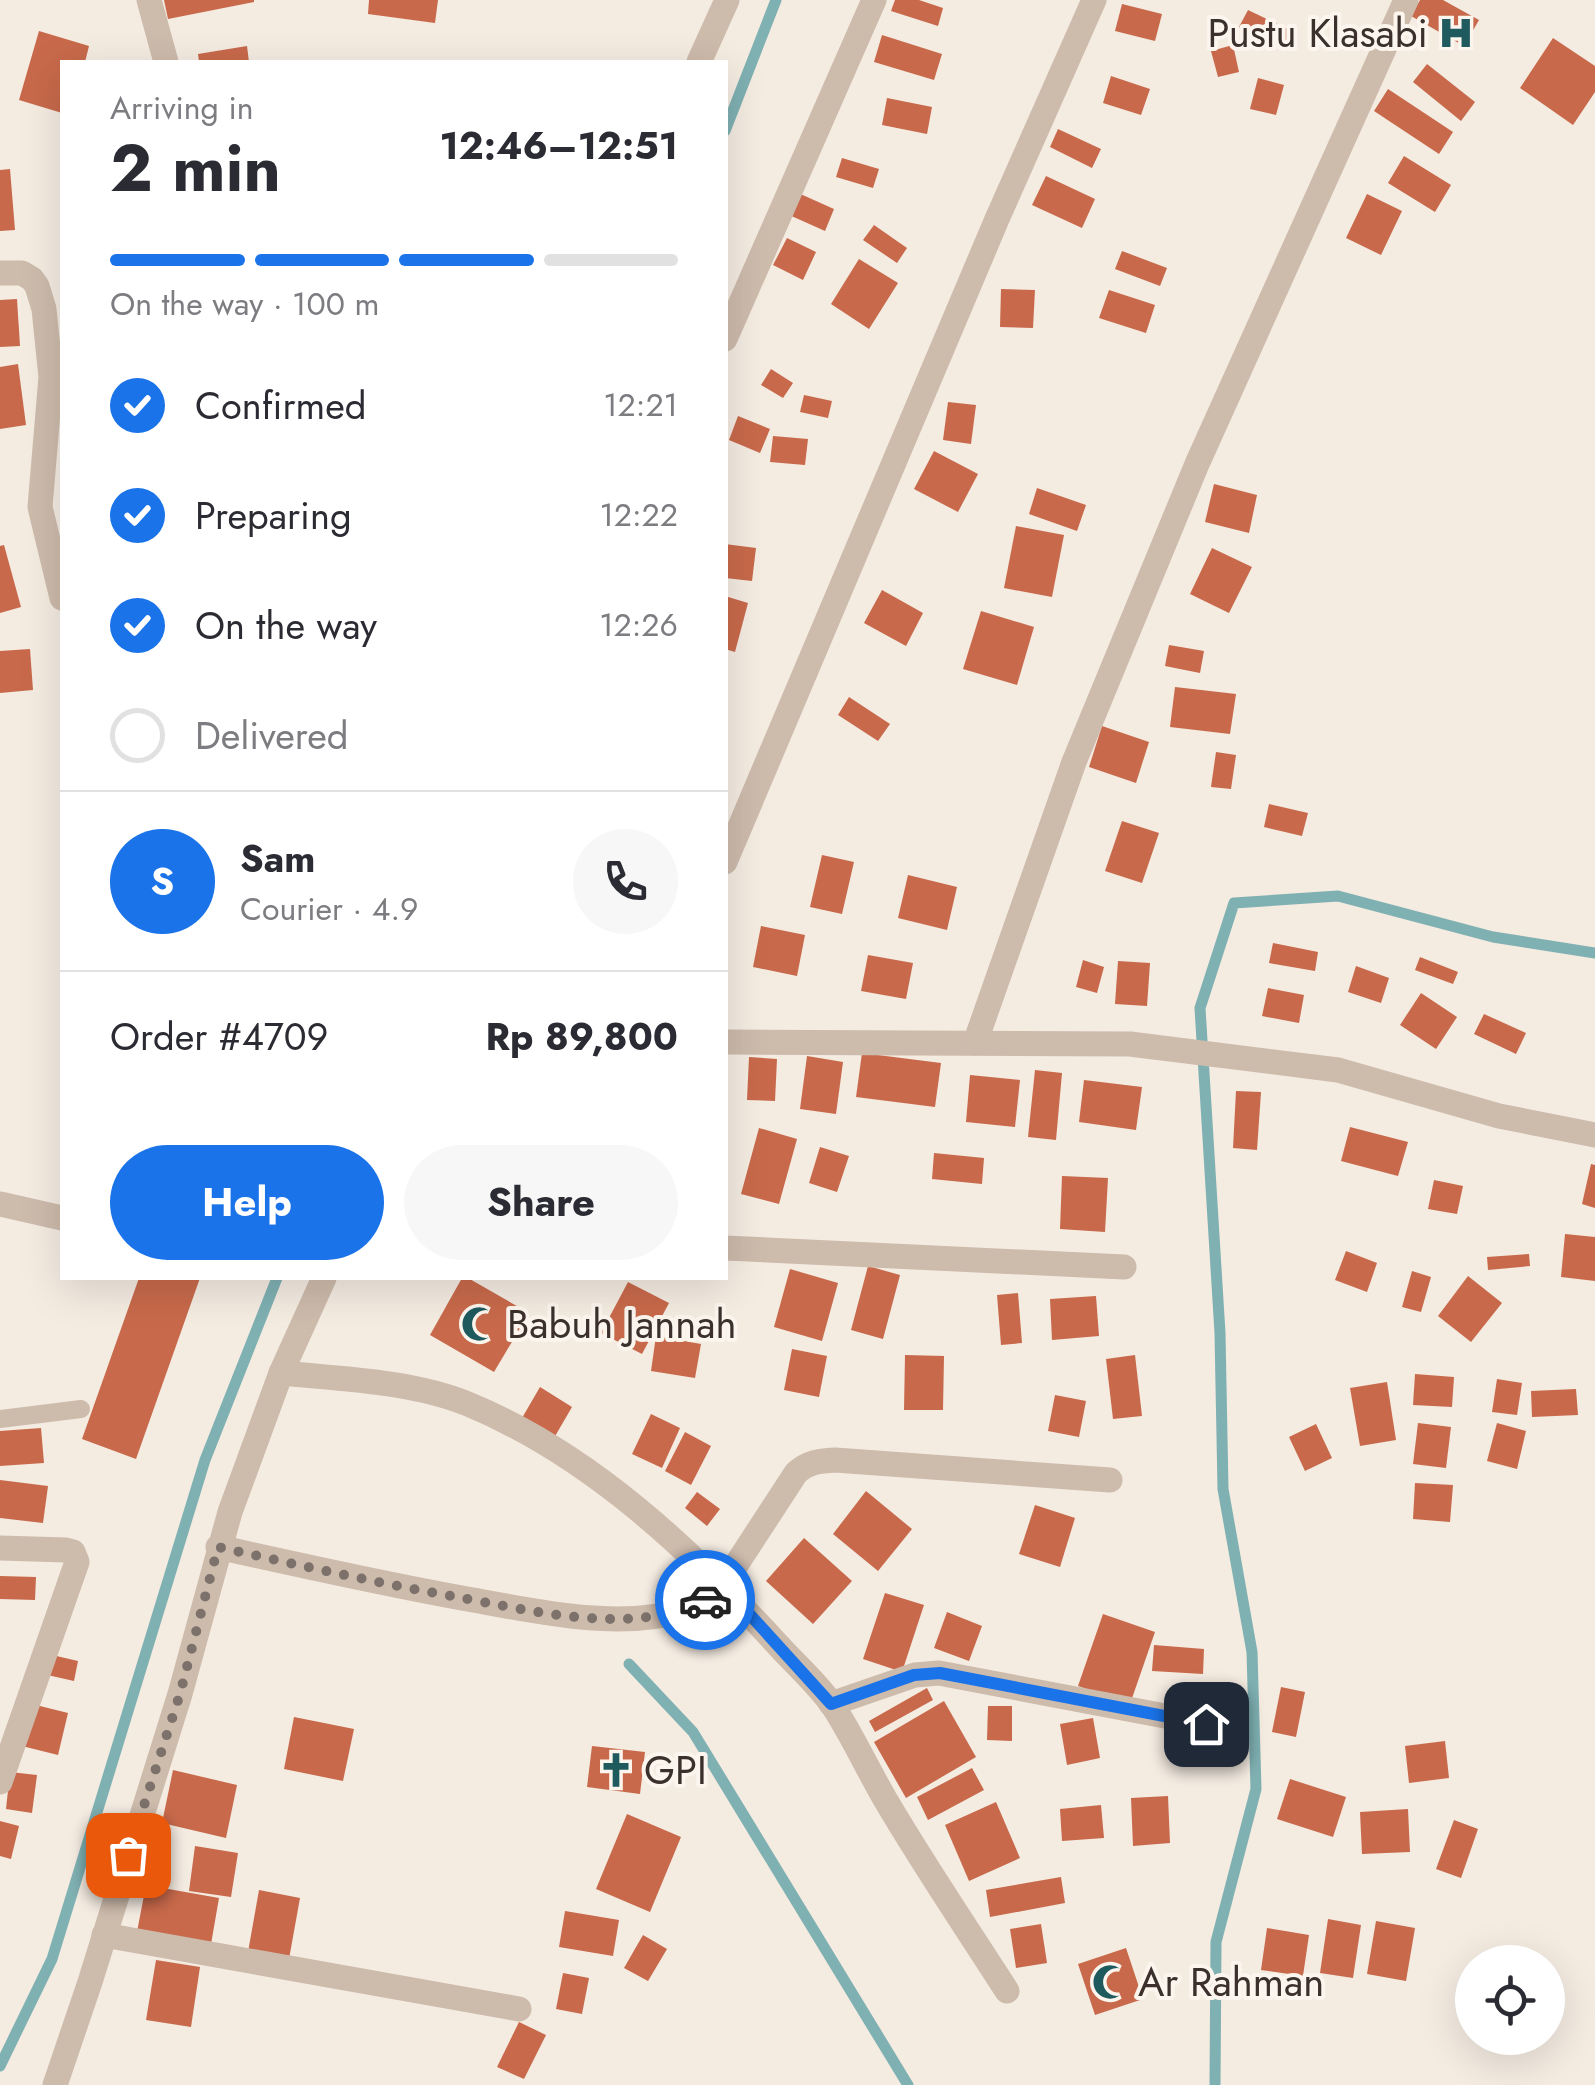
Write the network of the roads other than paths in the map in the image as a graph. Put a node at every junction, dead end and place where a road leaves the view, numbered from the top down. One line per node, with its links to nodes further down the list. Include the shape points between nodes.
1 (149, 0): 6 (street)
2 (727, 0): 7 (street)
3 (874, 0): 9 (street)
4 (1094, 0): 11 (street)
5 (1406, 0): 13 (street, via 1168,534 1074,762)
6 (165, 60)
7 (700, 60)
8 (0, 272): 10 (street, via 32,279 44,309 52,377 40,506)
9 (728, 332)
10 (60, 590)
11 (728, 855)
12 (728, 1042): 13 (street)
13 (975, 1043): 14 (street, via 1130,1044 1338,1070 1499,1116)
14 (1595, 1135)
15 (0, 1204): 16 (street)
16 (60, 1218)
17 (728, 1248): 18 (street)
18 (1124, 1267)
19 (323, 1280): 20 (street)
20 (281, 1373): 24 (street); 26 (street, via 381,1384 466,1403 600,1479)
21 (81, 1410): 22 (lane)
22 (0, 1418)
23 (1110, 1480): 26 (street, via 817,1461 796,1474)
24 (218, 1547): 26 (street, via 560,1616 686,1609); 30 (street)
25 (0, 1548): 29 (street, via 66,1550 77,1562)
26 (723, 1585): 27 (street)
27 (831, 1704): 28 (street, via 914,1675 940,1673); 31 (street)
28 (1206, 1724)
29 (2, 1767)
30 (104, 1935): 32 (street); 33 (street)
31 (1007, 1991)
32 (519, 2009)
33 (55, 2085)

